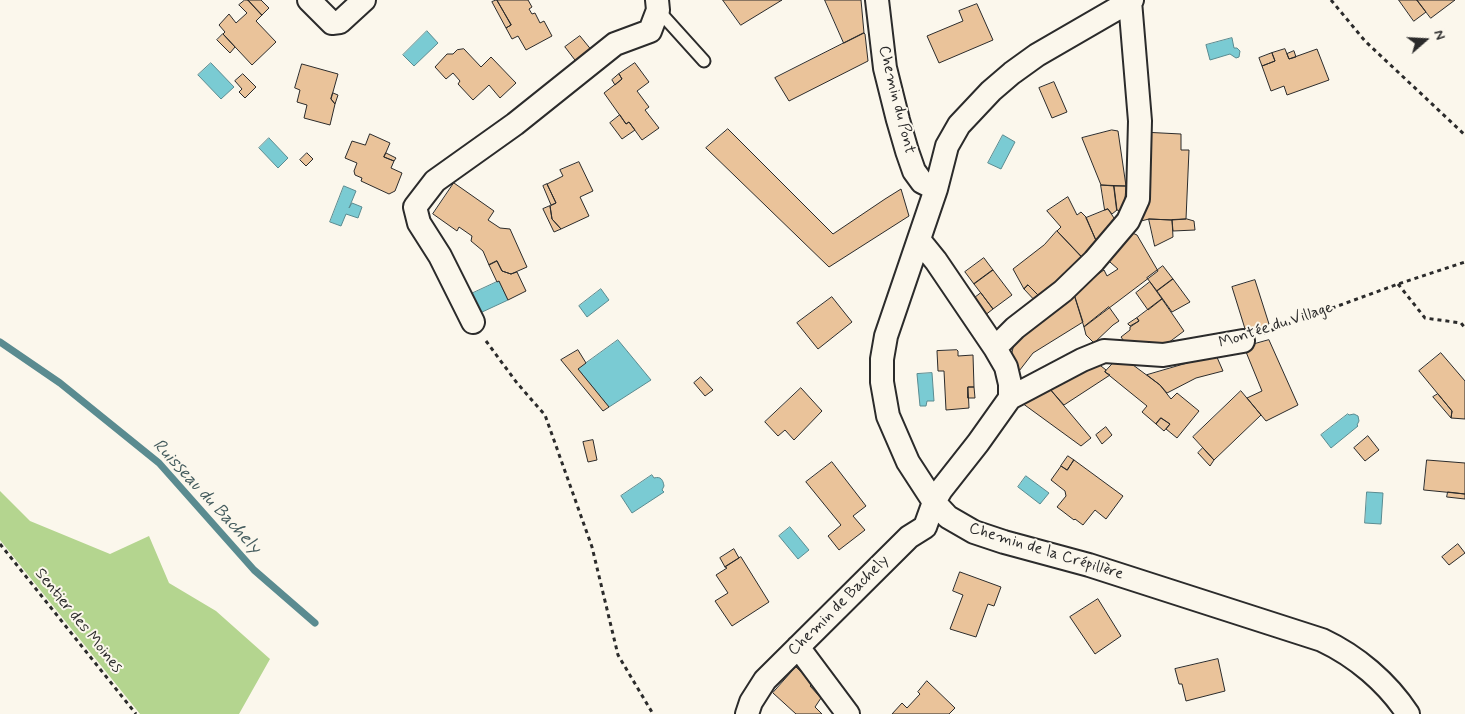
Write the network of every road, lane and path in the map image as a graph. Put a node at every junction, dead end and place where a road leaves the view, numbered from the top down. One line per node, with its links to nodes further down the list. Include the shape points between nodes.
1 (309, 0): 2 (street, via 332,23 340,22)
2 (364, 0)
3 (876, 0): 9 (street, Chemin du Pont, via 885,68 905,144 914,171 922,182)
4 (1131, 0): 9 (street, Chemin de la Crépillère, via 1037,55 991,90 959,125 947,146); 16 (street, via 1140,121 1138,199 1128,221 1094,261)
5 (1331, 0): 8 (path, via 1365,41)
6 (658, 5): 7 (lane); 13 (street, via 650,31 615,44 516,124 435,181 415,207 419,223 440,256)
7 (704, 61)
8 (1465, 135)
9 (936, 189): 10 (street, Chemin de la Crépillère)
10 (919, 240): 16 (street); 18 (street, Chemin de la Crépillère, via 886,336 882,382 888,416 908,462)
11 (1465, 262): 12 (path, Montée du Village)
12 (1398, 284): 14 (path, via 1425,318 1461,323); 15 (path, Montée du Village)
13 (473, 322): 22 (path, via 517,383 546,415 592,547 618,655)
14 (1465, 328)
15 (1242, 341): 17 (street, Montée du Village, via 1163,355 1104,351)
16 (995, 348): 17 (street, via 1006,368)
17 (1010, 398): 18 (street, Montée du Village)
18 (934, 502): 20 (street, Chemin de Bachely, via 925,526 909,537); 25 (street, Chemin de la Crépillère, via 948,517 966,528 1004,542 1089,564 1322,640 1373,673)
19 (0, 544): 21 (path, Sentier des Moines)
20 (798, 647): 23 (street, Chemin de Bachely, via 764,680); 24 (street)
21 (136, 714)
22 (653, 714)
23 (746, 714)
24 (848, 714)
25 (1408, 714)

